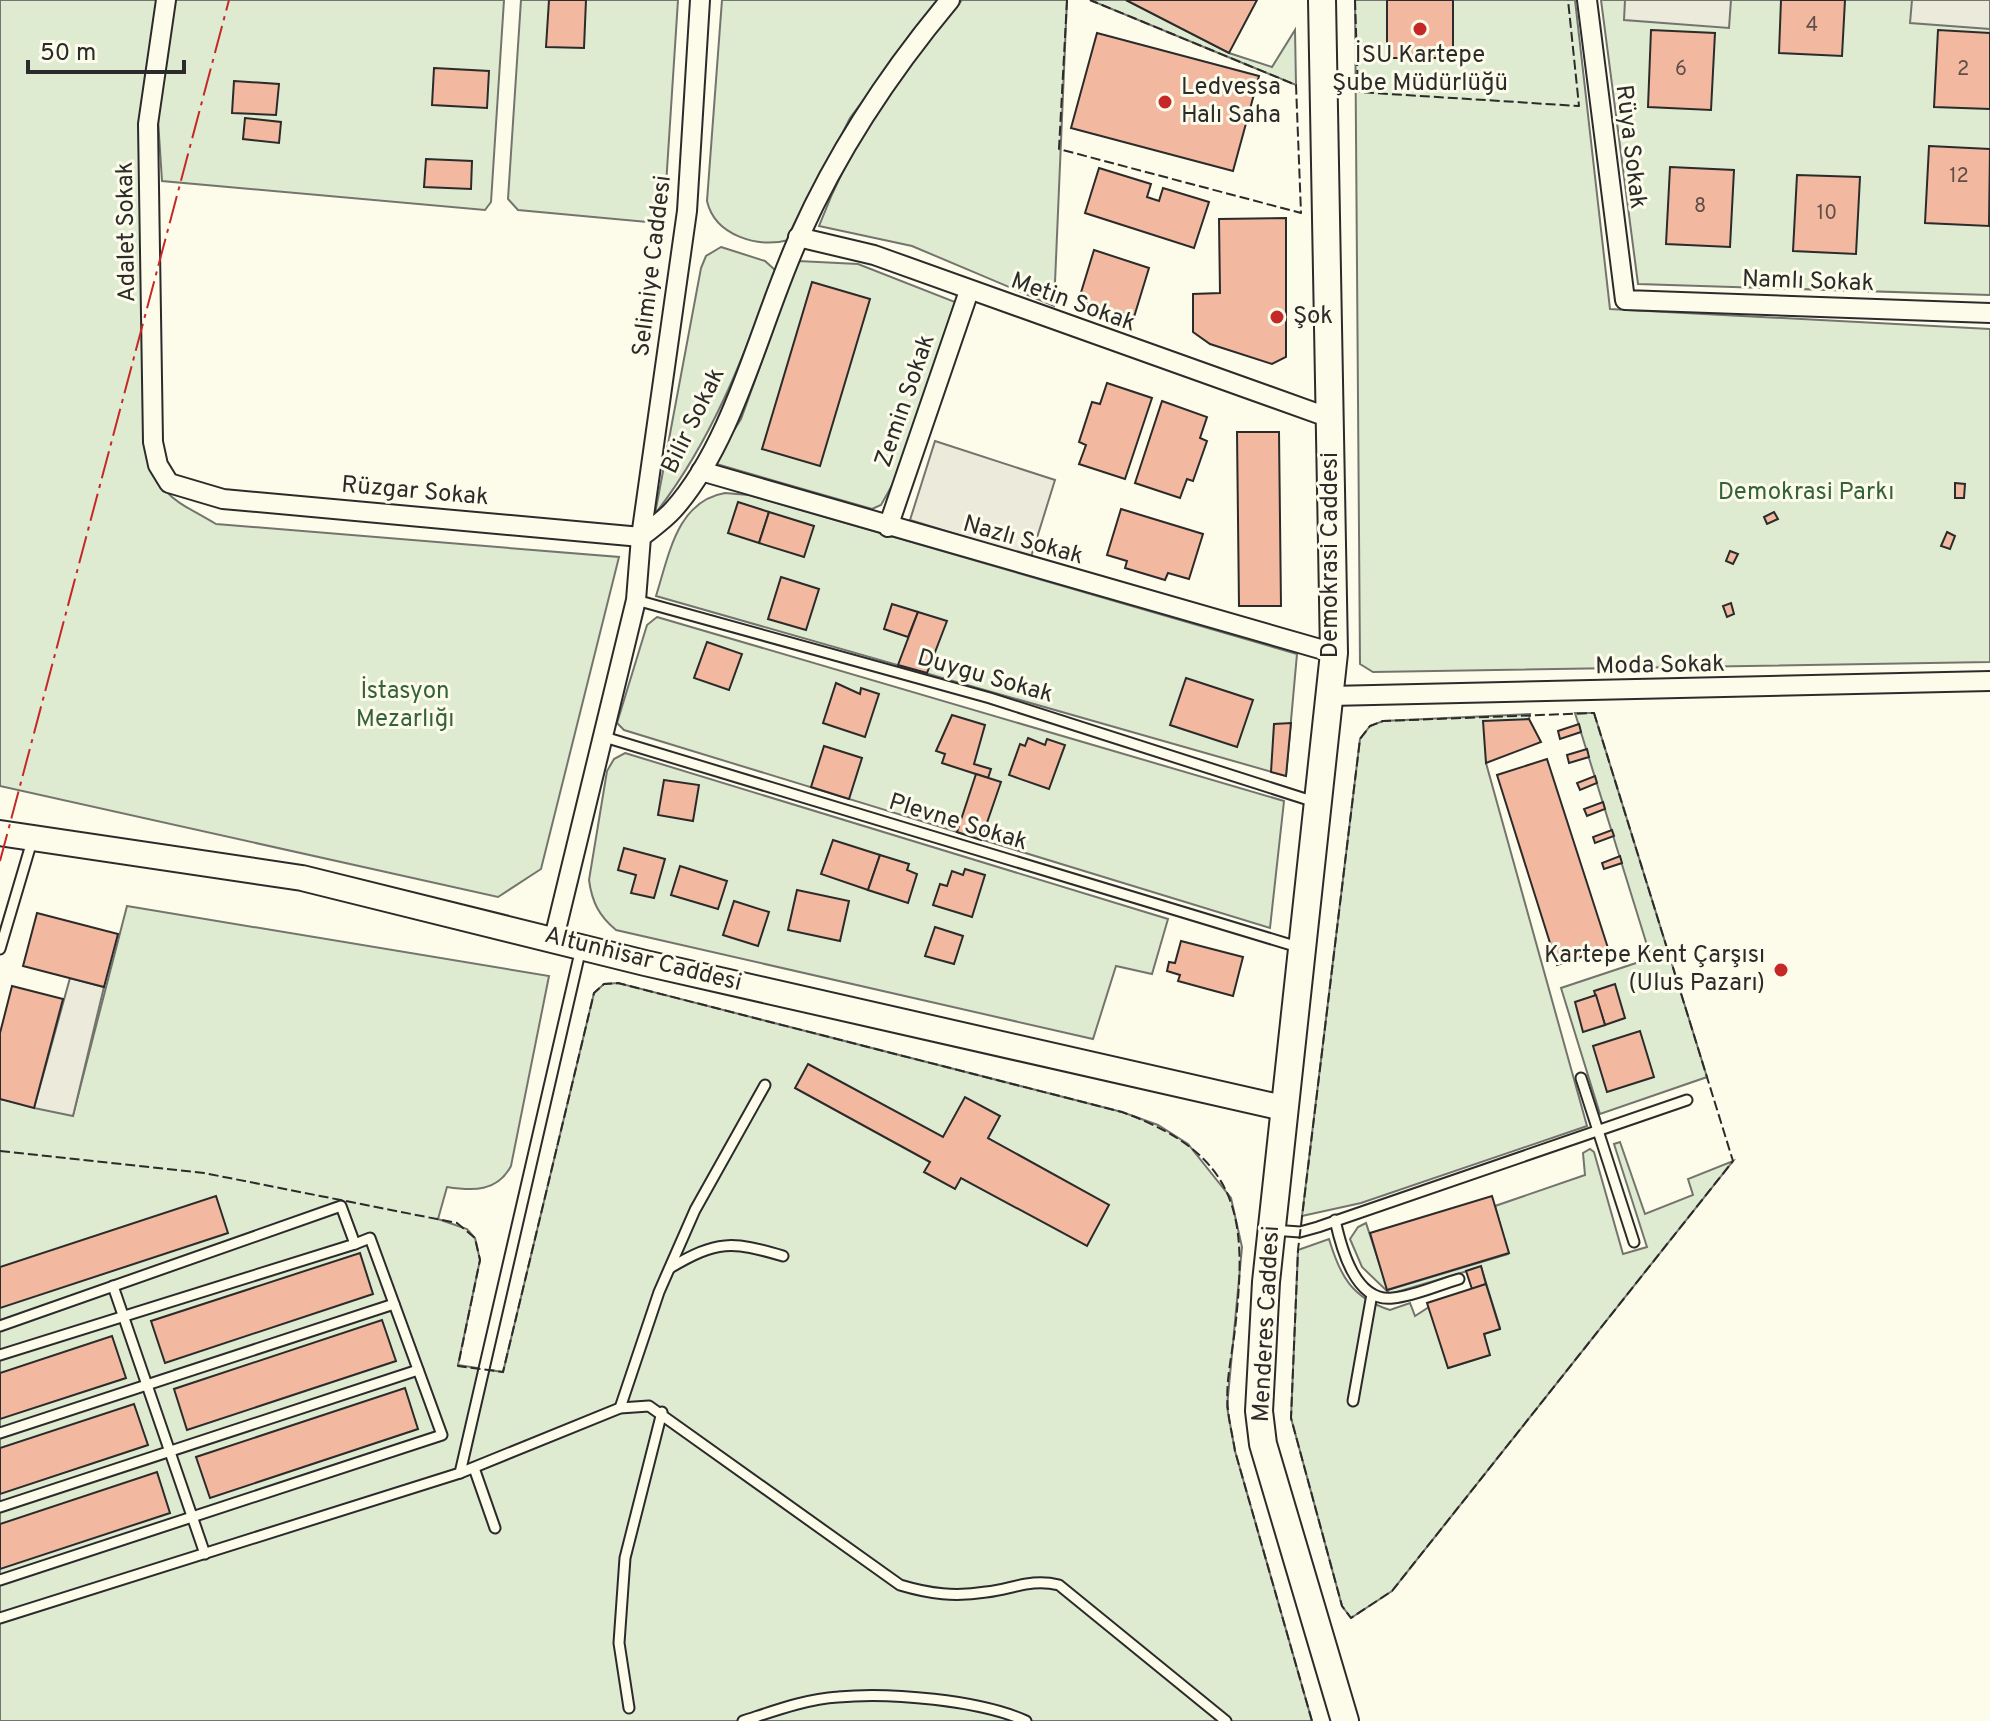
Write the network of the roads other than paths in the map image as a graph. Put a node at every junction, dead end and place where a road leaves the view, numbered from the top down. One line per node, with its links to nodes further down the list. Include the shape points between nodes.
1 (166, 0): 12 (street, Adalet Sokak, via 148,124 153,442 169,483)
2 (700, 0): 14 (street, Selimiye Caddesi, via 687,211)
3 (950, 0): 6 (street, Bilir Sokak, via 860,120)
4 (1322, 0): 10 (main road, Demokrasi Caddesi)
5 (1587, 0): 8 (street, Rüya Sokak)
6 (798, 237): 7 (street, Metin Sokak, via 874,255); 11 (street, Bilir Sokak, via 731,410)
7 (969, 291): 10 (street, Metin Sokak); 13 (street, Zemin Sokak)
8 (1625, 300): 9 (street, Namlı Sokak)
9 (1990, 313)
10 (1330, 418): 16 (main road, Demokrasi Caddesi)
11 (701, 471): 13 (street, Nazlı Sokak); 14 (street, Bilir Sokak, via 673,511)
12 (186, 490): 14 (street, Rüzgar Sokak, via 223,499)
13 (888, 527): 16 (street, Nazlı Sokak)
14 (641, 537): 15 (street)
15 (636, 600): 19 (street); 20 (lane, Duygu Sokak, via 990,698)
16 (1334, 653): 18 (main road, Demokrasi Caddesi)
17 (1990, 681): 18 (street, Moda Sokak)
18 (1330, 696): 20 (main road, Demokrasi Caddesi)
19 (601, 736): 23 (street); 26 (lane, Plevne Sokak)
20 (1319, 803): 26 (main road, Demokrasi Caddesi)
21 (0, 833): 22 (street, Altunhisar Caddesi)
22 (33, 837): 23 (street, Altunhisar Caddesi, via 302,878); 25 (lane)
23 (554, 938): 24 (street, Altunhisar Caddesi)
24 (582, 945): 30 (street, Altunhisar Caddesi); 53 (lane)
25 (0, 949)
26 (1303, 949): 30 (main road, Demokrasi Caddesi)
27 (1581, 1078): 31 (lane)
28 (765, 1085): 37 (lane, via 695,1210)
29 (1687, 1100): 31 (lane)
30 (1283, 1108): 33 (main road, Menderes Caddesi)
31 (1598, 1131): 32 (lane); 34 (lane)
32 (1335, 1220): 33 (lane, via 1300,1232); 40 (lane, via 1345,1259)
33 (1271, 1229): 64 (main road, Menderes Caddesi, via 1259,1411 1263,1444)
34 (1634, 1242)
35 (355, 1244): 39 (lane, via 341,1206); 41 (lane, via 370,1238); 42 (lane)
36 (783, 1256): 37 (lane, via 739,1243)
37 (670, 1268): 48 (lane)
38 (1459, 1279): 40 (lane, via 1391,1299)
39 (113, 1286): 42 (lane); 43 (lane)
40 (1372, 1294): 47 (lane)
41 (394, 1304): 45 (lane); 46 (lane)
42 (124, 1316): 44 (lane); 46 (lane)
43 (0, 1326)
44 (0, 1355)
45 (418, 1370): 51 (lane); 55 (lane, via 442,1435)
46 (147, 1384): 50 (lane); 51 (lane)
47 (1353, 1401)
48 (620, 1408): 49 (lane, via 649,1406); 52 (lane)
49 (662, 1412): 60 (lane, via 625,1558 619,1643); 63 (lane, via 900,1585 955,1596 1040,1580 1059,1585)
50 (0, 1433)
51 (170, 1451): 54 (lane); 55 (lane)
52 (474, 1468): 53 (lane); 56 (lane)
53 (460, 1473): 57 (lane)
54 (0, 1507)
55 (193, 1517): 57 (lane); 58 (lane)
56 (495, 1528)
57 (205, 1554): 59 (lane)
58 (0, 1580)
59 (0, 1618)
60 (629, 1708)
61 (743, 1721): 62 (lane, via 838,1697 951,1701)
62 (1026, 1721)
63 (1226, 1721)
64 (1345, 1721)

